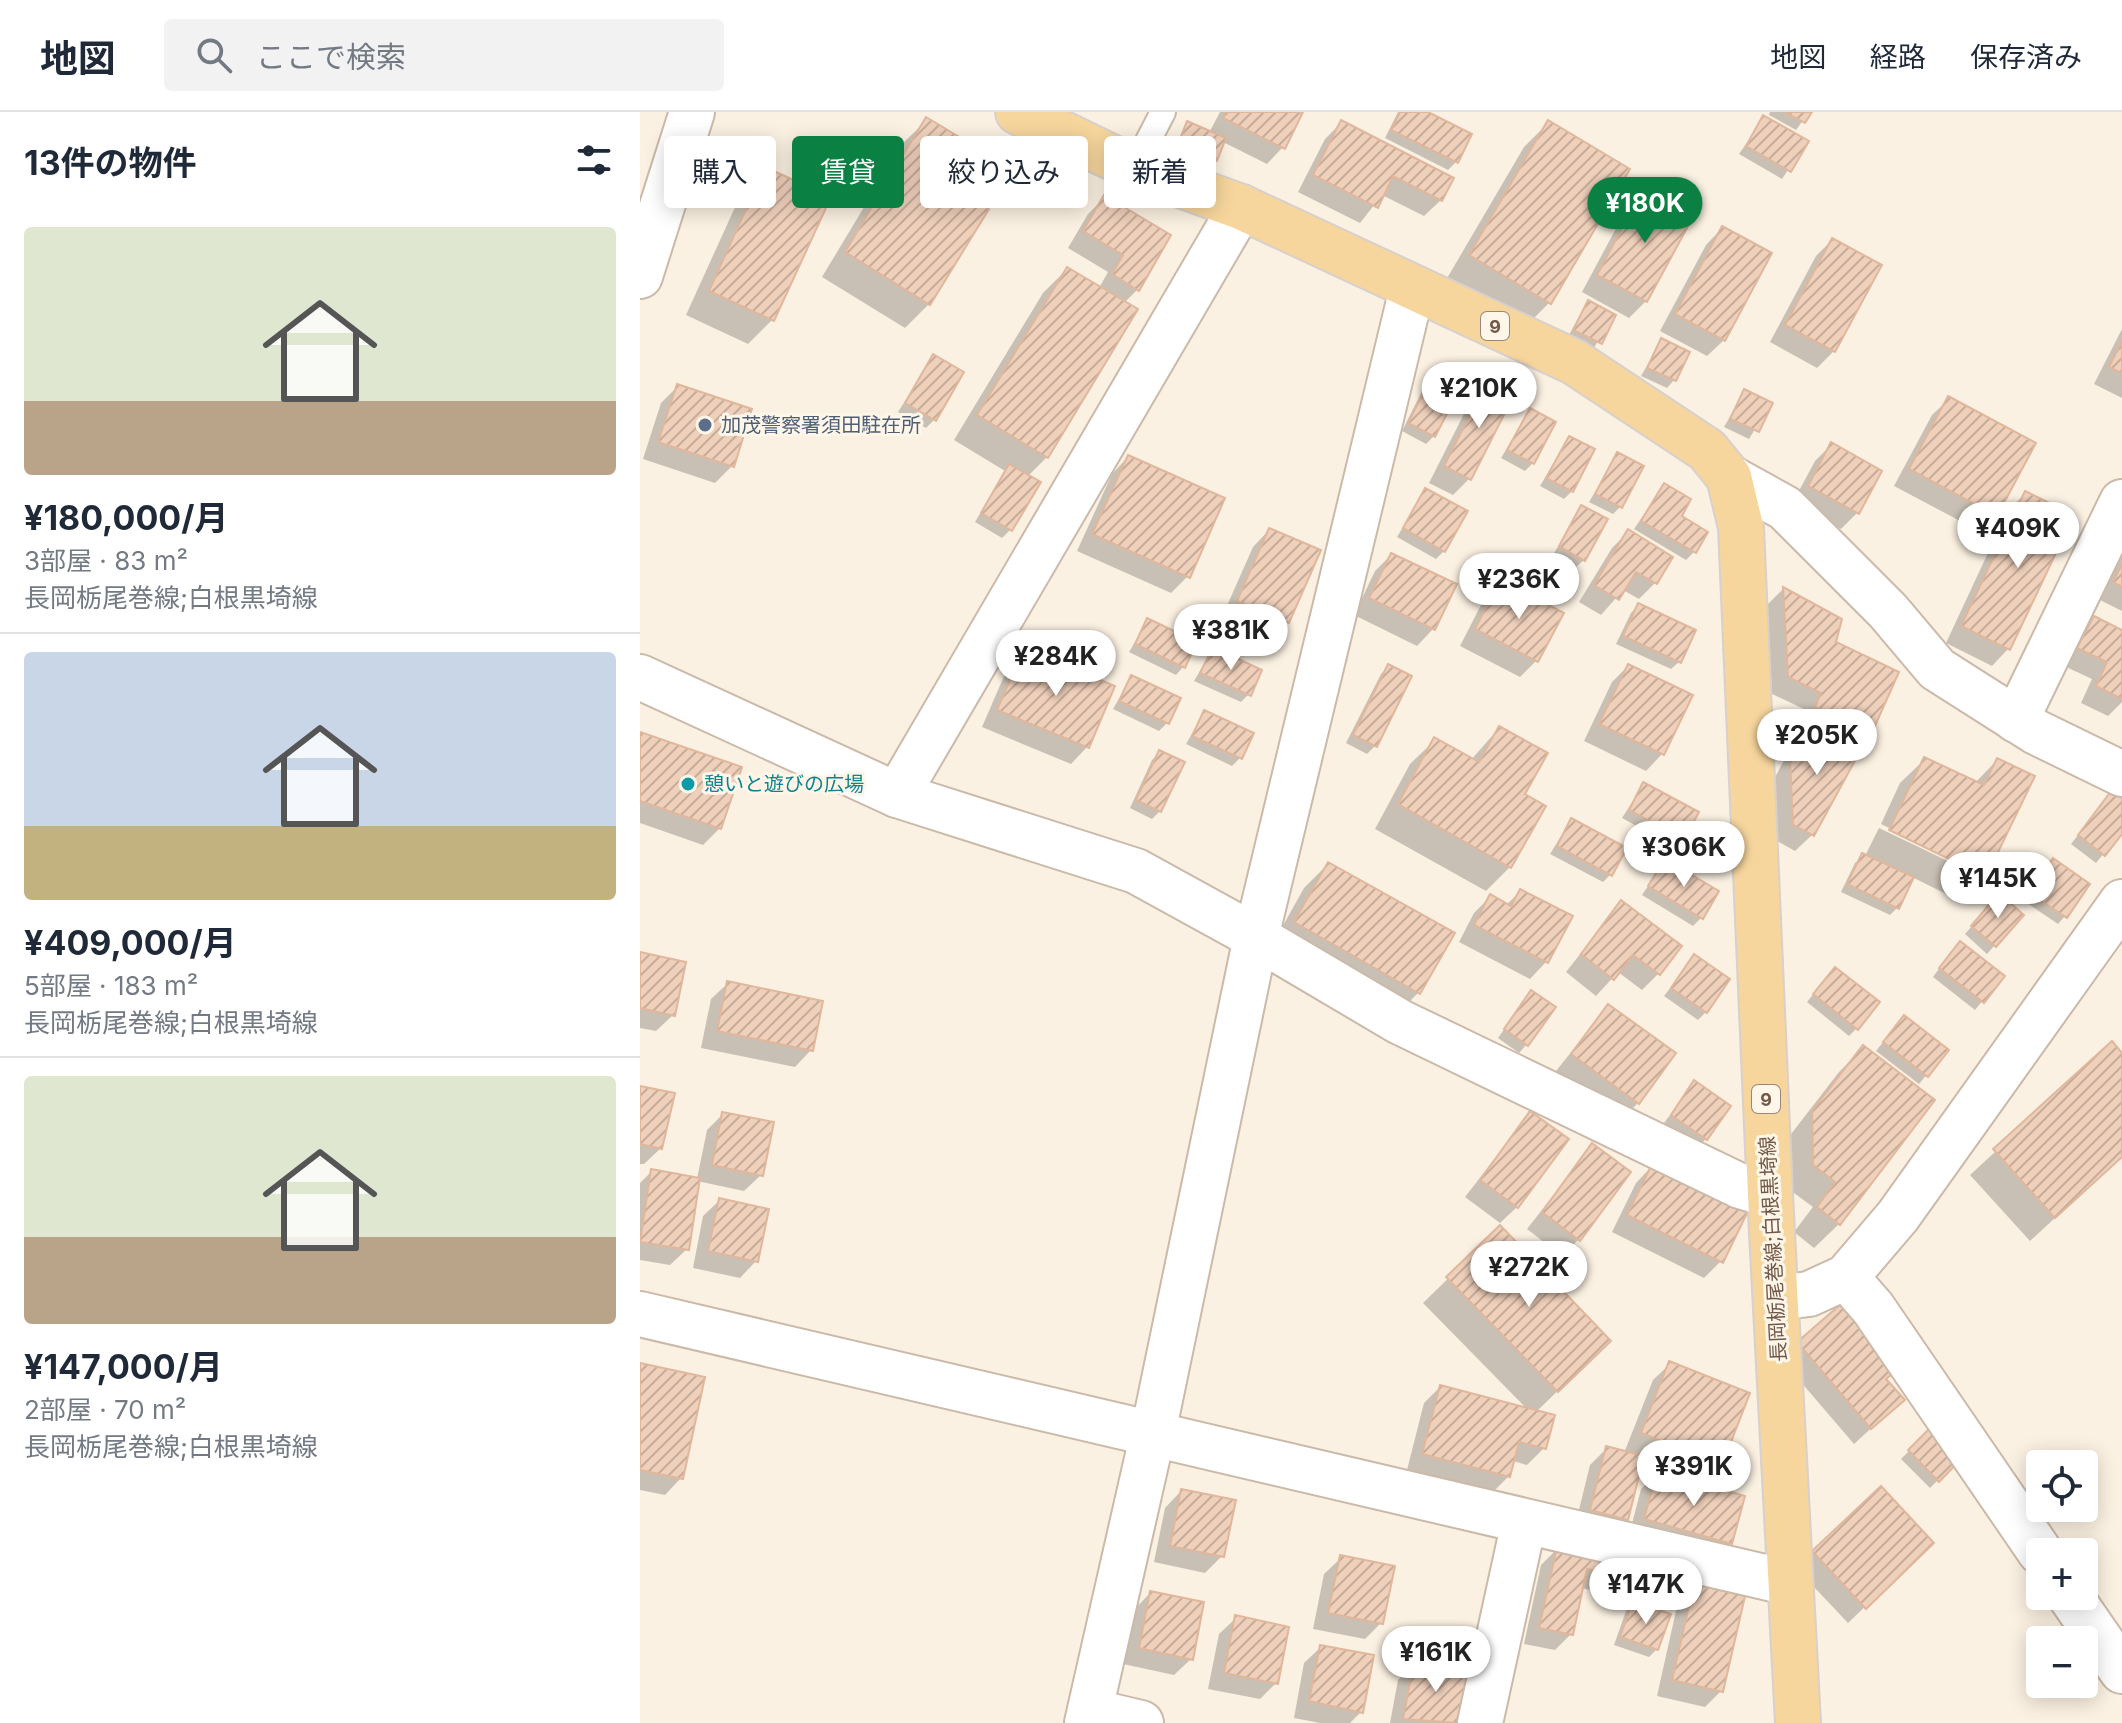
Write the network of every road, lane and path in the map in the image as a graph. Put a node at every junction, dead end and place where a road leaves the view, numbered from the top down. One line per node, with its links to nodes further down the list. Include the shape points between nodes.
1 (692, 112): 8 (street)
2 (1018, 112): 5 (main road, 長岡栃尾巻線;白根黒埼線 / 9)
3 (1163, 112): 4 (lane)
4 (1151, 136)
5 (1104, 154)
6 (1216, 198): 7 (main road, 長岡栃尾巻線;白根黒埼線 / 9)
7 (1241, 207): 9 (main road, 長岡栃尾巻線;白根黒埼線 / 9); 15 (street)
8 (640, 276)
9 (1412, 289): 10 (main road, 長岡栃尾巻線;白根黒埼線 / 9, via 1574,362 1707,450); 17 (street)
10 (1729, 477): 13 (street, via 1785,508 1888,611 1937,669); 18 (main road, 長岡栃尾巻線;白根黒埼線 / 9, via 1741,527)
11 (2122, 502): 13 (street)
12 (640, 677): 15 (street)
13 (2016, 720): 14 (street)
14 (2122, 774)
15 (897, 795): 17 (street, via 1136,871)
16 (2122, 902): 19 (street, via 1898,1216)
17 (1256, 937): 18 (street, via 1400,1022 1740,1186); 22 (street)
18 (1770, 1195): 20 (main road, 長岡栃尾巻線;白根黒埼線 / 9)
19 (1846, 1277): 20 (street, via 1809,1294); 24 (street, via 1873,1308)
20 (1776, 1298): 25 (main road, 長岡栃尾巻線;白根黒埼線 / 9)
21 (640, 1314): 22 (street)
22 (1153, 1433): 23 (street); 28 (street)
23 (1524, 1522): 25 (street); 30 (street)
24 (2030, 1538)
25 (1790, 1583): 31 (main road, 長岡栃尾巻線;白根黒埼線 / 9)
26 (2080, 1610): 27 (street)
27 (2122, 1671)
28 (1088, 1717): 29 (street)
29 (1141, 1723)
30 (1480, 1723)
31 (1798, 1723)

